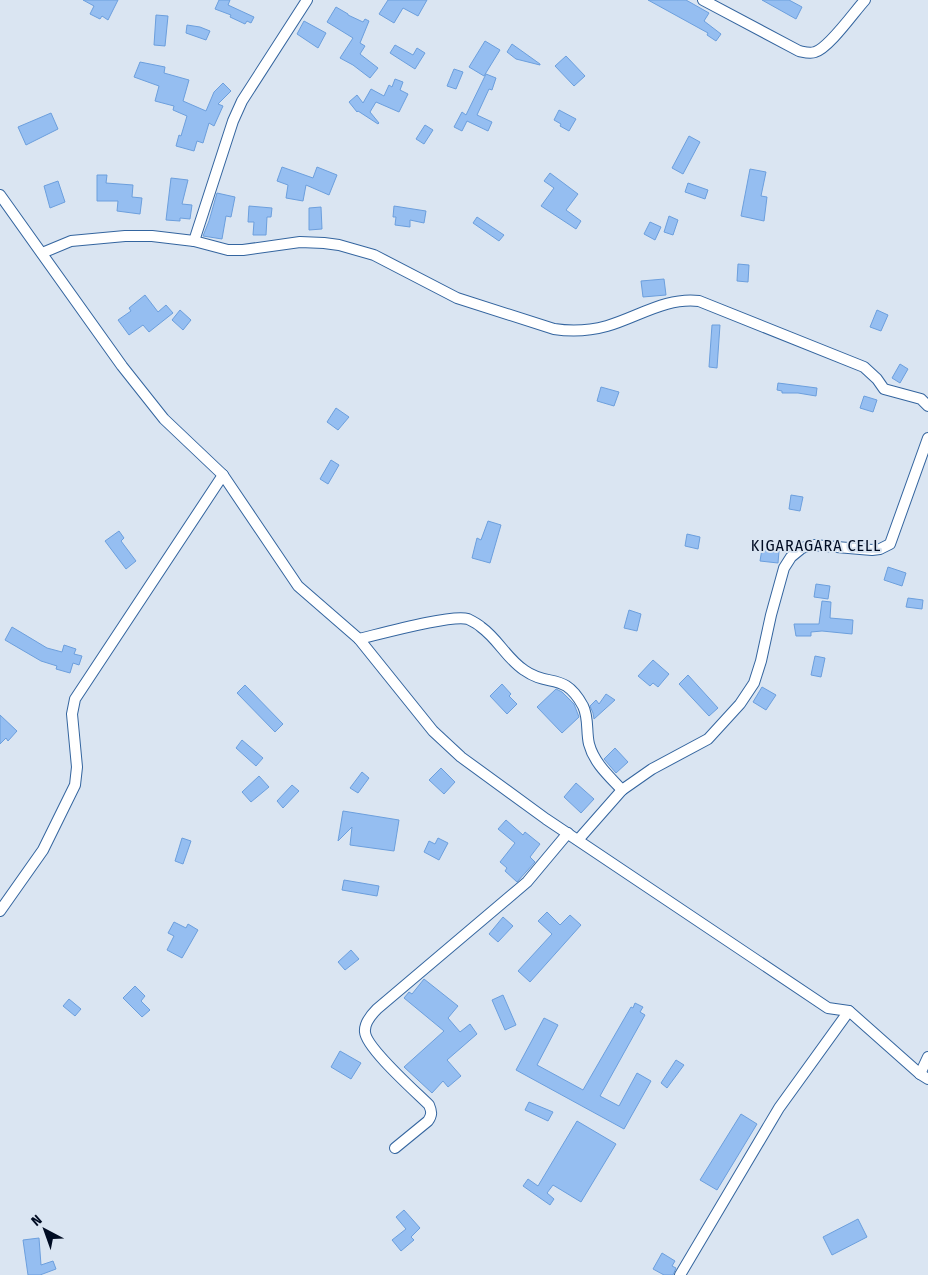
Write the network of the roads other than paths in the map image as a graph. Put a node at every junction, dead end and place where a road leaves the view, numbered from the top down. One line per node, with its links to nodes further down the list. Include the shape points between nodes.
1 (307, 0): 5 (street, via 242,101)
2 (703, 0): 3 (street, via 806,53 814,52 829,42)
3 (864, 0)
4 (0, 195): 6 (street)
5 (194, 241): 6 (street, via 152,236 107,237 71,241); 7 (street, via 228,250 300,242 339,245 374,255 457,298 568,331 608,326 670,302 699,301 864,367 884,389 921,399)
6 (42, 253): 9 (street, via 164,419)
7 (928, 406)
8 (928, 438): 11 (street, via 890,544 872,550 813,545 802,548 791,557 784,568 754,682 740,704 708,738)
9 (222, 475): 10 (street, via 298,586); 14 (street, via 75,699 72,714 77,767 75,785 43,850)
10 (359, 639): 11 (street, via 448,619 467,619 480,626 523,670 564,683 574,692 584,708 594,756 602,770); 12 (street, via 433,731 461,757)
11 (622, 790): 13 (street)
12 (568, 833): 13 (street); 18 (street, via 527,882 370,1017 365,1030 369,1044 432,1110 428,1121)
13 (578, 840): 15 (street, via 828,1008)
14 (0, 911)
15 (849, 1011): 17 (street); 19 (street, via 779,1108)
16 (928, 1057): 17 (street)
17 (924, 1077)
18 (395, 1148)
19 (680, 1275)

